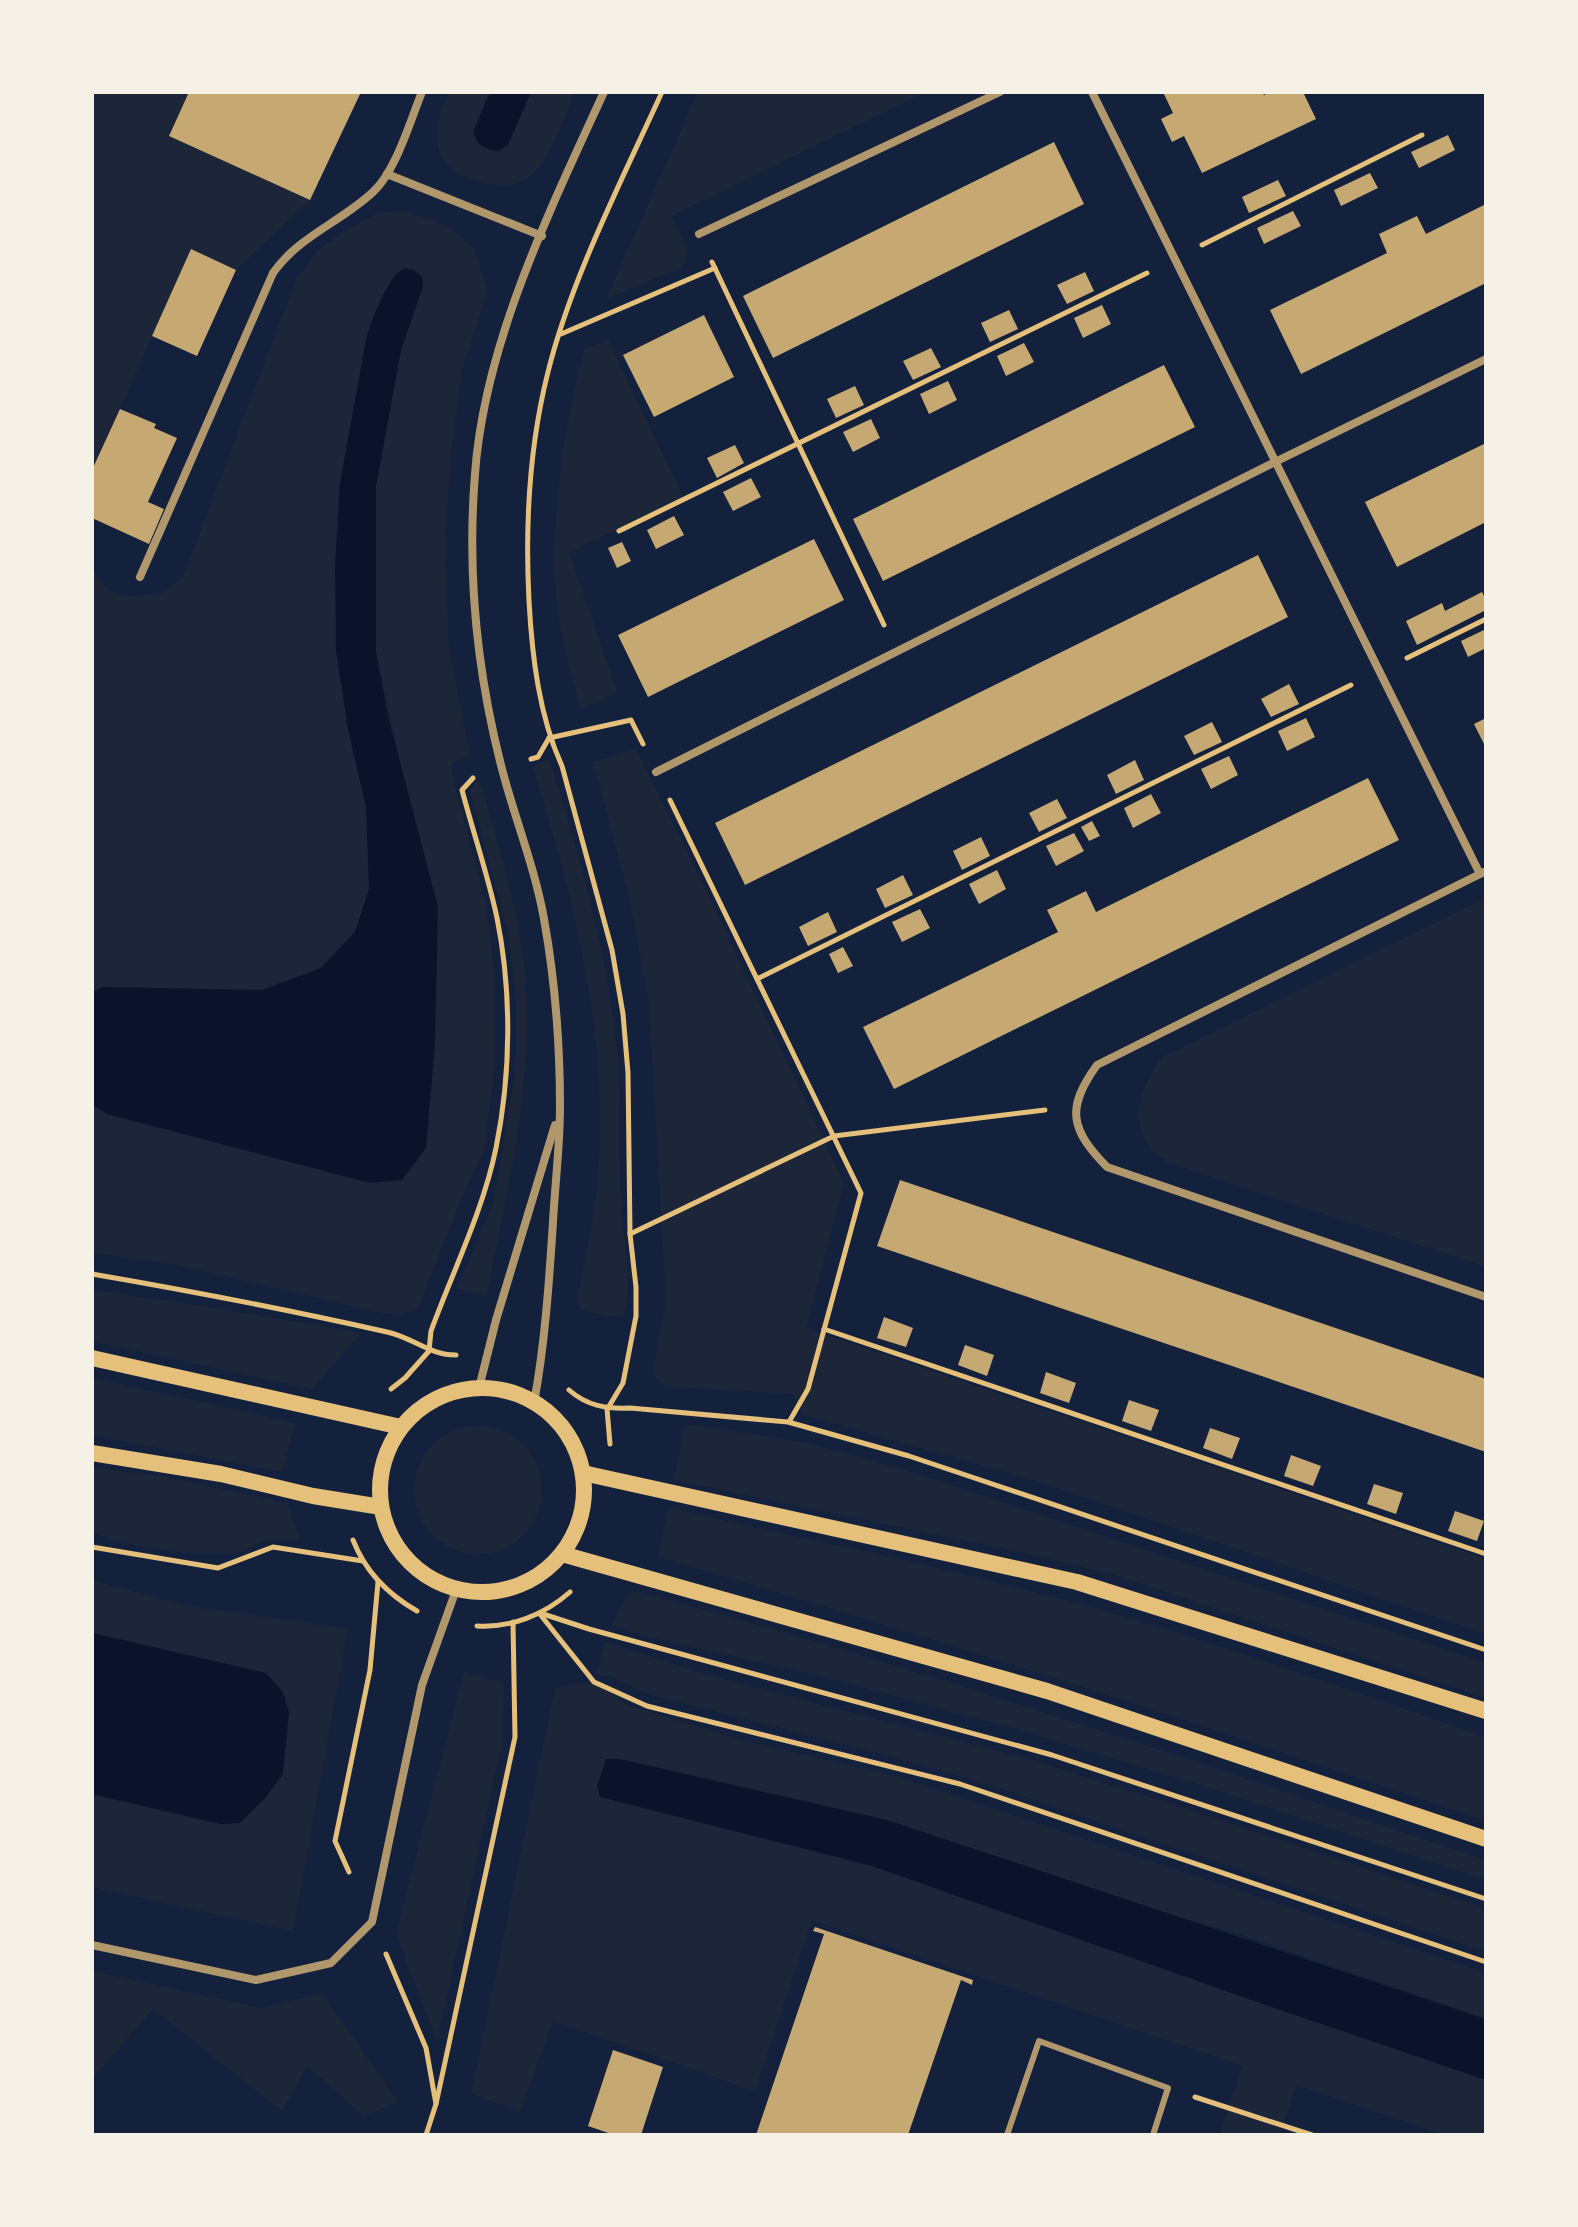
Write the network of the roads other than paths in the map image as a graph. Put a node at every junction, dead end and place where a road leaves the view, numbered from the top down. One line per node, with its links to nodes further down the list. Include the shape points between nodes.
1 (422, 92): 5 (street)
2 (604, 92): 7 (street)
3 (1000, 92): 6 (street)
4 (1092, 92): 9 (street)
5 (387, 174): 7 (street); 10 (street, via 360,203 300,242 273,273)
6 (699, 234)
7 (542, 236): 13 (street, via 486,392 475,473 472,562 478,653 501,766 544,916 555,997)
8 (1486, 359): 9 (street)
9 (1275, 462): 11 (street); 12 (street)
10 (140, 577)
11 (656, 772)
12 (1483, 873): 14 (street, via 1097,1065 1081,1087 1076,1106 1086,1146 1107,1167)
13 (560, 1109): 16 (street); 17 (street, via 546,1328)
14 (1486, 1297)
15 (92, 1358): 18 (main road)
16 (479, 1388): 17 (main road); 18 (main road, via 433,1400)
17 (534, 1403): 20 (main road, via 566,1432)
18 (401, 1427): 21 (main road, via 382,1465)
19 (92, 1453): 21 (main road)
20 (583, 1473): 22 (main road, via 583,1508); 24 (main road, via 1077,1582)
21 (381, 1507): 23 (main road, via 394,1544 411,1564)
22 (562, 1554): 23 (main road, via 539,1575 513,1588); 25 (main road, via 1047,1691)
23 (456, 1590): 26 (street, via 422,1685 372,1922 331,1963 256,1980)
24 (1486, 1711)
25 (1486, 1839)
26 (92, 1945)
27 (1007, 2135): 28 (lane, via 1039,2041 1168,2088)
28 (1153, 2135)

